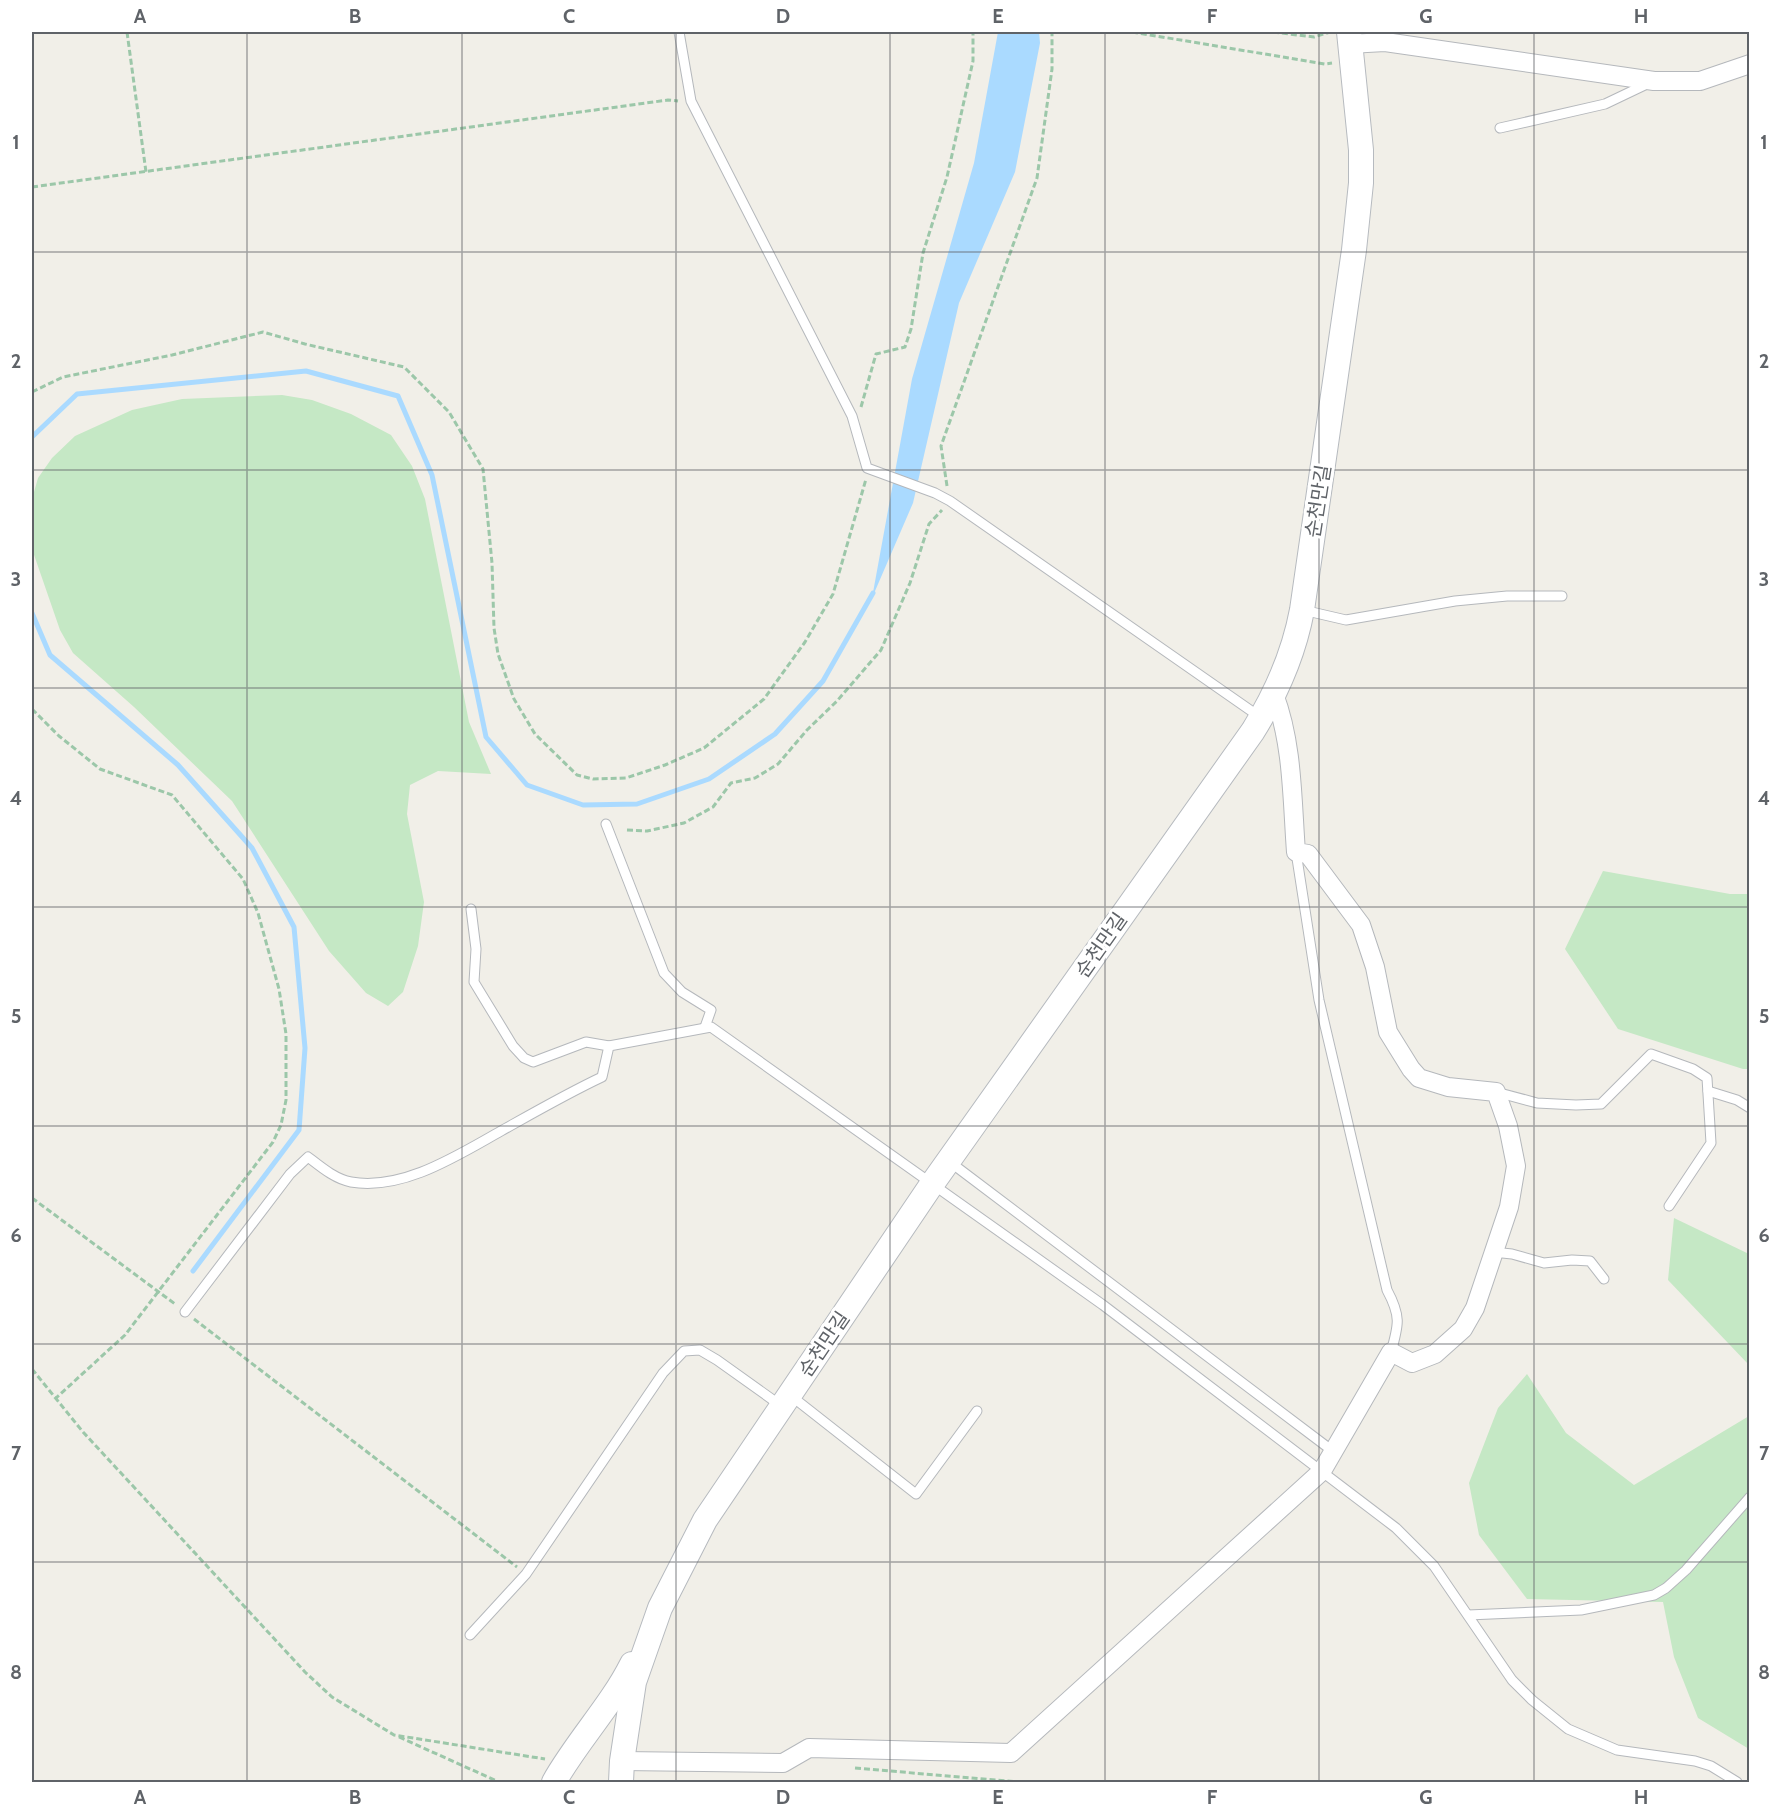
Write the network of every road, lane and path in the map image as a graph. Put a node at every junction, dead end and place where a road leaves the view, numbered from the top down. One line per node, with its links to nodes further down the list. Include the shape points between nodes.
1 (127, 32): 11 (path)
2 (679, 32): 9 (lane)
3 (973, 32): 14 (path, via 973,61 947,177 923,253 911,329 905,346 876,354 863,405)
4 (1132, 32): 6 (path, via 1325,64)
5 (1273, 32): 6 (path)
6 (1345, 42): 8 (street, via 1385,42); 17 (street, 순천만길, via 1361,150 1361,183)
7 (1749, 64): 8 (street, via 1700,81)
8 (1654, 81): 10 (lane, via 1605,104)
9 (691, 101): 11 (path, via 668,100); 14 (lane)
10 (1500, 128)
11 (146, 172): 12 (path)
12 (32, 187)
13 (32, 392): 15 (path, via 63,377 262,332 404,368 449,412 483,469 494,628 498,654 514,699 535,734 577,775 593,779 626,778 704,748 764,699 833,594)
14 (852, 416): 15 (lane)
15 (867, 468): 20 (lane, via 950,501)
16 (1562, 596): 17 (lane, via 1455,601 1346,620)
17 (1302, 610): 18 (street, 순천만길, via 1292,651)
18 (1274, 694): 20 (street, 순천만길); 22 (street, via 1287,738)
19 (32, 710): 35 (path, via 100,769 172,795 243,879 258,913 279,989 286,1034 286,1100 281,1125 273,1142)
20 (1261, 717): 29 (street, 순천만길)
21 (606, 824): 24 (lane, via 664,973 682,992 711,1010)
22 (1296, 852): 27 (street, via 1308,854 1361,925 1375,967 1388,1032 1411,1069 1419,1078 1448,1087); 37 (lane, via 1319,1000 1387,1290 1397,1309 1398,1329)
23 (471, 909): 25 (lane, via 476,949 474,982 524,1058 533,1062 586,1042)
24 (705, 1027): 25 (lane); 30 (lane, via 711,1027)
25 (609, 1046): 36 (lane, via 602,1077 418,1174 371,1183 350,1182 308,1157 290,1174)
26 (1708, 1091): 27 (lane, via 1707,1078 1651,1054 1601,1104 1537,1103); 28 (lane); 32 (lane, via 1711,1143)
27 (1497, 1092): 33 (street, via 1516,1166 1509,1207)
28 (1749, 1108)
29 (948, 1161): 30 (street, 순천만길); 42 (lane)
30 (932, 1184): 40 (street, 순천만길); 43 (lane, via 1103,1305)
31 (32, 1198): 35 (path)
32 (1669, 1206)
33 (1493, 1252): 34 (lane, via 1544,1263 1590,1261); 37 (street, via 1475,1308 1455,1337 1436,1354 1412,1363)
34 (1604, 1279)
35 (157, 1291): 36 (path); 39 (path, via 125,1335)
36 (185, 1312): 45 (path)
37 (1391, 1352): 42 (street)
38 (32, 1369): 39 (path)
39 (56, 1398): 49 (path, via 305,1672 332,1697)
40 (786, 1401): 41 (lane, via 916,1494); 45 (lane, via 700,1350 684,1351 663,1373); 46 (street, 순천만길, via 705,1520)
41 (977, 1411)
42 (1334, 1452): 43 (street)
43 (1322, 1471): 47 (lane, via 1419,1549); 52 (street, via 1011,1753 809,1748 783,1763)
44 (1749, 1497): 47 (lane, via 1686,1570 1654,1594 1581,1610)
45 (526, 1574): 48 (lane)
46 (660, 1608): 50 (street, via 624,1680); 52 (street, 순천만길, via 634,1683)
47 (1468, 1615): 56 (lane, via 1512,1680 1568,1729 1617,1750 1711,1766)
48 (470, 1635)
49 (394, 1735): 50 (path); 53 (path)
50 (567, 1759): 54 (street)
51 (852, 1768): 55 (path)
52 (622, 1772)
53 (499, 1782)
54 (554, 1782)
55 (1018, 1782)
56 (1737, 1782)

